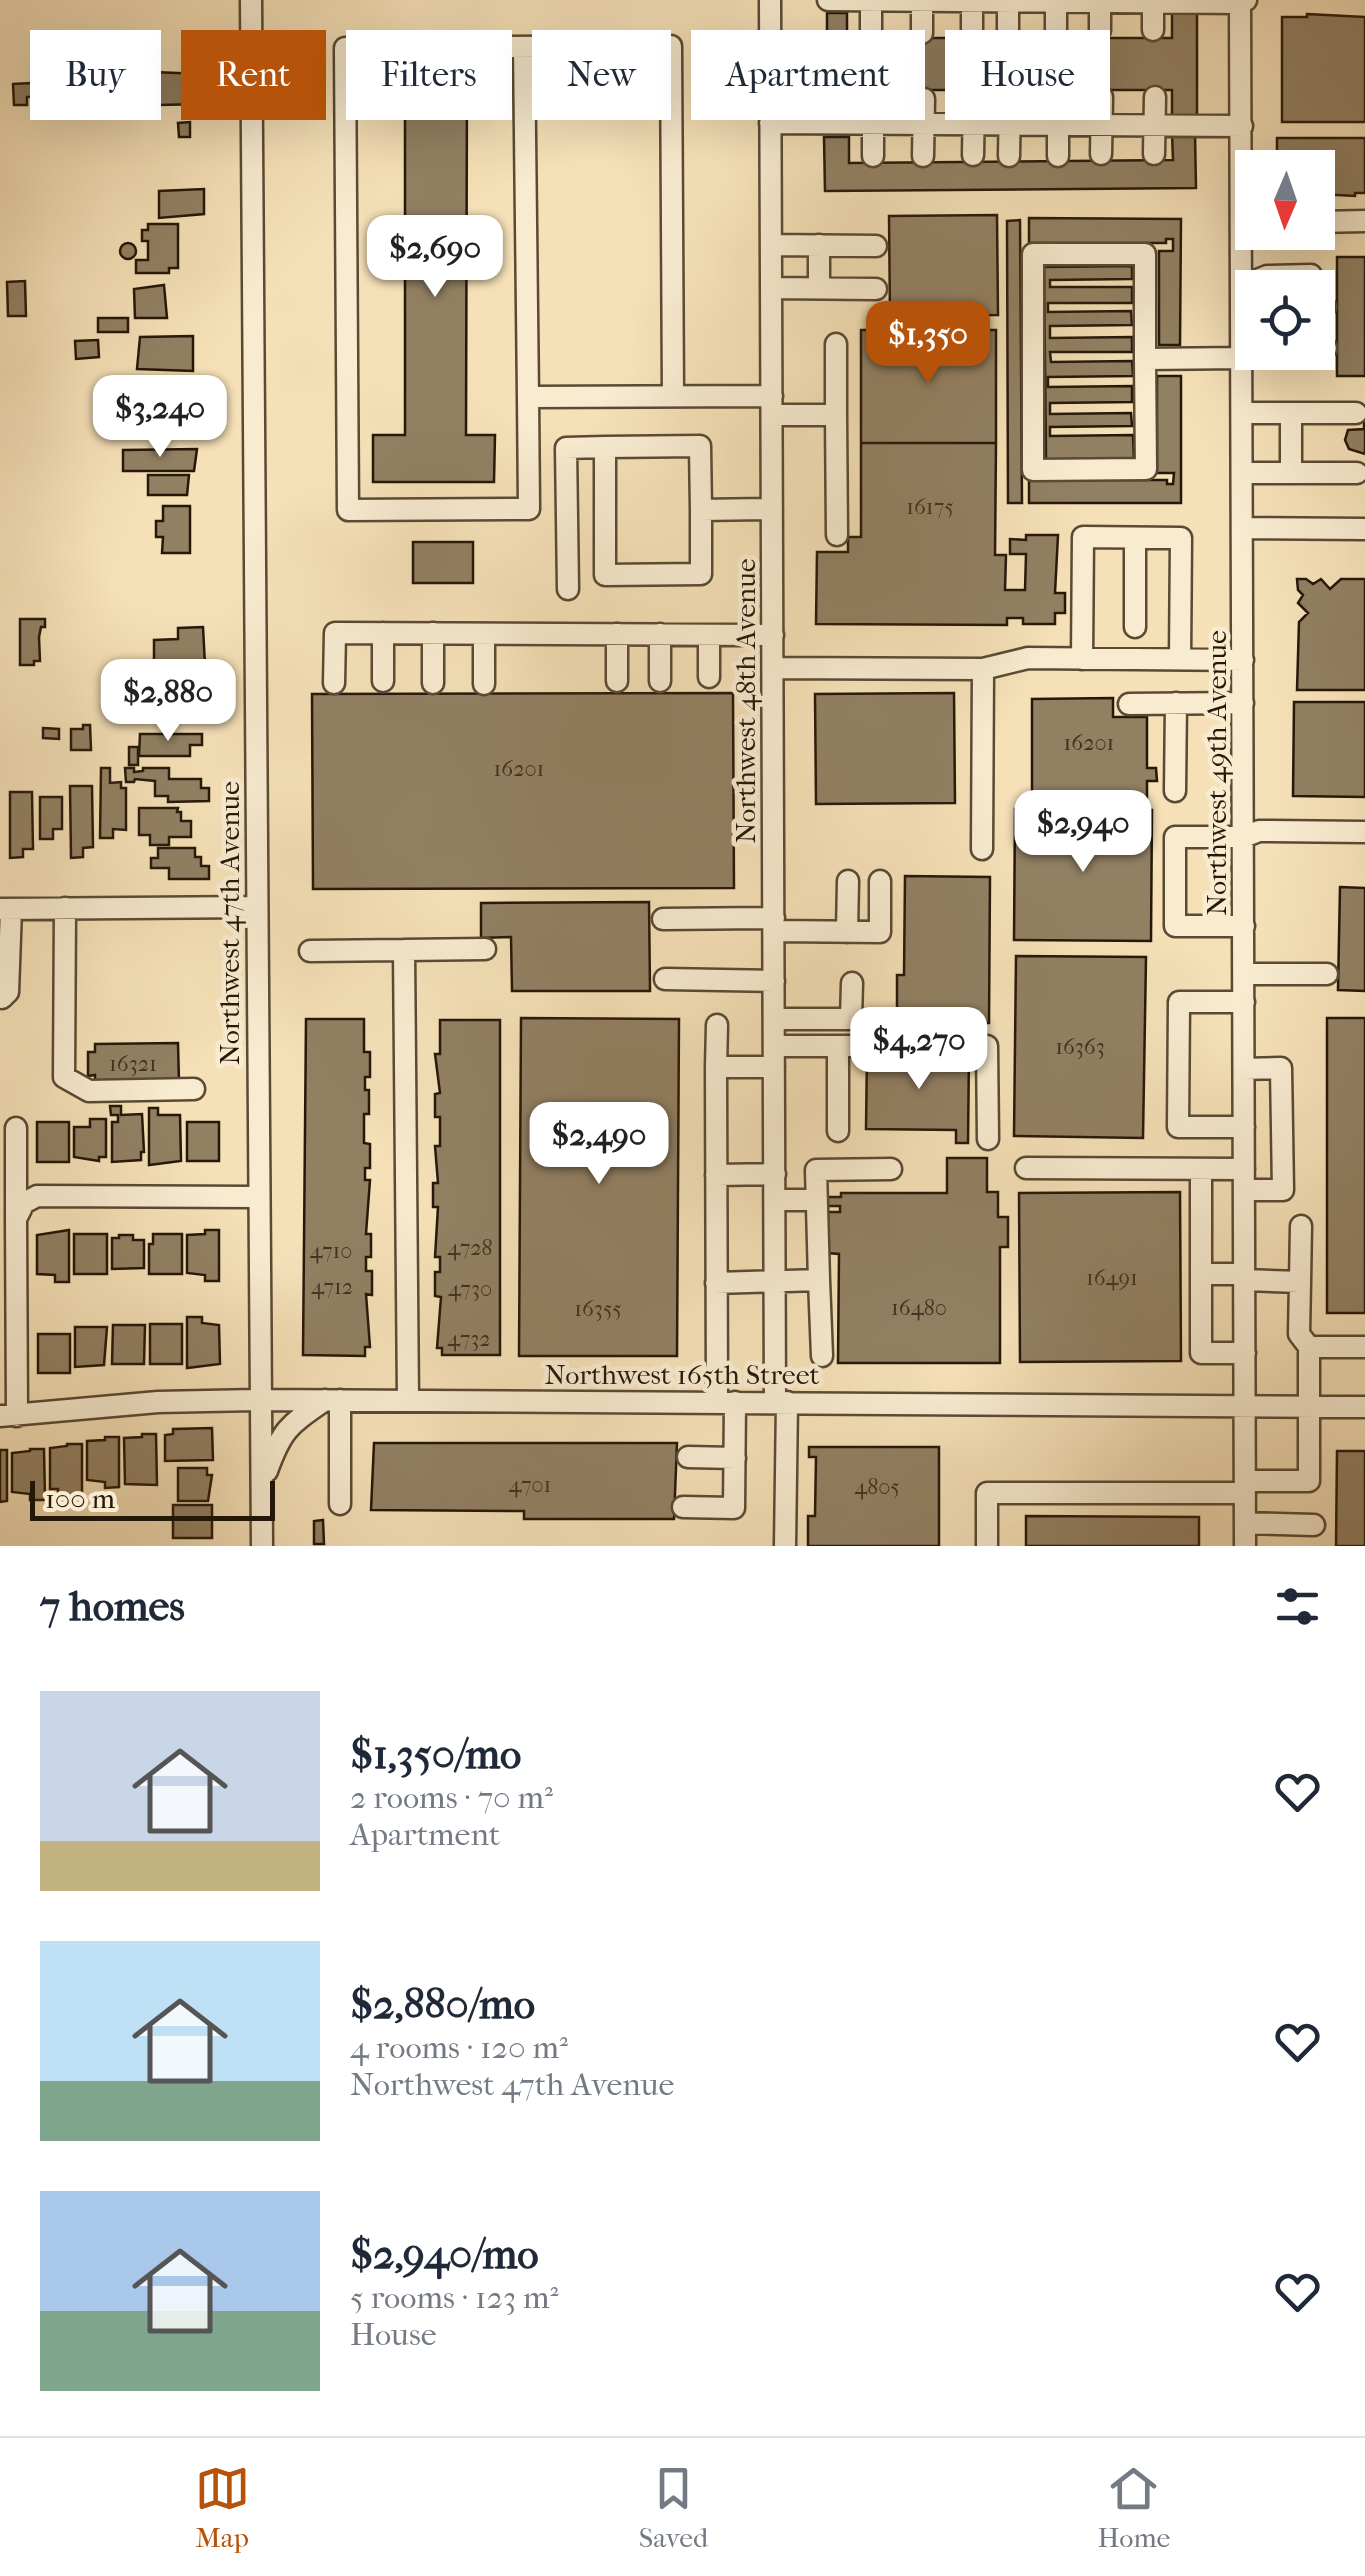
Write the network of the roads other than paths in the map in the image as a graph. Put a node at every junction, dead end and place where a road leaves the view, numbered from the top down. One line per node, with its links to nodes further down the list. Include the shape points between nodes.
1 (251, 0): 103 (street, Northwest 47th Avenue)
2 (770, 0): 27 (street, Northwest 48th Avenue)
3 (828, 0): 4 (street)
4 (871, 0): 5 (street); 12 (street)
5 (922, 0): 6 (street); 13 (street)
6 (972, 1): 7 (street); 14 (street)
7 (1008, 1): 8 (street); 15 (street)
8 (1056, 1): 9 (street); 16 (street)
9 (1100, 1): 10 (street); 17 (street)
10 (1153, 1): 11 (street); 18 (street)
11 (1242, 1): 35 (street, Northwest 49th Avenue)
12 (871, 30)
13 (922, 30)
14 (972, 30)
15 (1008, 30)
16 (1056, 30)
17 (1100, 30)
18 (1152, 30)
19 (524, 47): 56 (street, via 671,46); 57 (street); 57 (street, via 345,48 348,510 528,509)
20 (1154, 97): 34 (street)
21 (873, 120): 28 (street)
22 (924, 120): 29 (street)
23 (974, 120): 30 (street)
24 (1010, 120): 31 (street)
25 (1058, 120): 32 (street)
26 (1102, 120): 33 (street)
27 (770, 123): 28 (street); 46 (street, Northwest 48th Avenue)
28 (873, 124): 29 (street); 40 (street)
29 (924, 124): 30 (street); 41 (street)
30 (974, 124): 31 (street); 39 (street)
31 (1010, 125): 32 (street); 42 (street)
32 (1058, 125): 33 (street); 43 (street)
33 (1102, 126): 34 (street); 37 (street)
34 (1154, 126): 35 (street); 38 (street)
35 (1242, 126): 36 (street, Northwest 49th Avenue)
36 (1243, 150)
37 (1102, 154)
38 (1154, 154)
39 (974, 155)
40 (873, 156)
41 (924, 156)
42 (1009, 156)
43 (1058, 156)
44 (1335, 222): 45 (street)
45 (1365, 222)
46 (771, 245): 47 (street); 49 (street, Northwest 48th Avenue)
47 (819, 245): 48 (street); 50 (street)
48 (876, 246)
49 (771, 288): 50 (street); 58 (street, Northwest 48th Avenue)
50 (819, 288): 51 (street)
51 (876, 288)
52 (836, 344): 62 (street)
53 (1235, 353): 54 (street)
54 (1146, 358): 54 (street, via 1146,469 1034,470 1032,254 1145,254)
55 (1245, 370): 59 (street, Northwest 49th Avenue)
56 (673, 396): 57 (street); 58 (street)
57 (528, 397)
58 (772, 405): 62 (street); 67 (street, Northwest 48th Avenue)
59 (1242, 412): 60 (street); 65 (street, Northwest 49th Avenue)
60 (1291, 413): 61 (street); 66 (street)
61 (1356, 413)
62 (836, 415): 71 (street)
63 (604, 447): 68 (street, via 700,446); 68 (street, via 605,575 701,574); 73 (street, via 566,448)
64 (1357, 472): 66 (street)
65 (1243, 473): 66 (street); 69 (street, Northwest 49th Avenue)
66 (1291, 473)
67 (772, 509): 68 (street); 81 (street, Northwest 48th Avenue)
68 (700, 510)
69 (1243, 528): 70 (street); 84 (street, Northwest 49th Avenue)
70 (1365, 529)
71 (836, 535)
72 (1135, 538): 74 (street); 82 (street, via 1083,537); 83 (street, via 1181,538)
73 (568, 589)
74 (1135, 627)
75 (383, 633): 76 (street); 88 (street); 92 (street, via 335,633)
76 (433, 633): 77 (street); 91 (street)
77 (484, 634): 78 (street); 93 (street)
78 (617, 634): 79 (street); 89 (street)
79 (660, 634): 80 (street); 90 (street)
80 (709, 634): 81 (street); 87 (street)
81 (772, 635): 85 (street, Northwest 48th Avenue)
82 (1082, 659): 83 (street); 86 (street, via 1028,658)
83 (1180, 660): 84 (street)
84 (1243, 660): 94 (street, Northwest 49th Avenue)
85 (772, 668): 86 (street); 107 (street, Northwest 48th Avenue)
86 (983, 669): 100 (street)
87 (709, 677)
88 (383, 681)
89 (617, 681)
90 (660, 681)
91 (433, 682)
92 (334, 683)
93 (484, 684)
94 (1243, 703): 96 (street); 99 (street, Northwest 49th Avenue)
95 (1128, 704): 96 (street)
96 (1176, 704): 97 (street)
97 (1175, 791)
98 (1365, 832): 99 (street, via 1259,830)
99 (1244, 837): 108 (street, Northwest 49th Avenue); 108 (street, via 1175,837 1175,926)
100 (982, 849)
101 (848, 881): 109 (street)
102 (880, 881): 109 (street, via 880,932)
103 (256, 907): 104 (street); 137 (street, Northwest 47th Avenue)
104 (65, 908): 105 (street); 126 (street, via 64,1077 89,1091)
105 (6, 909): 118 (street, via 8,992)
106 (663, 919): 107 (street)
107 (774, 925): 109 (street); 116 (street, Northwest 48th Avenue)
108 (1244, 926): 113 (street, Northwest 49th Avenue)
109 (847, 932)
110 (404, 950): 111 (street); 112 (street); 154 (street)
111 (486, 950)
112 (310, 951)
113 (1244, 974): 114 (street); 119 (street, Northwest 49th Avenue)
114 (1327, 974)
115 (665, 979): 116 (street)
116 (774, 980): 120 (street, Northwest 48th Avenue)
117 (852, 983): 120 (street, via 852,1018)
118 (2, 998)
119 (1244, 1002): 125 (street, Northwest 49th Avenue); 127 (street, via 1178,1002 1178,1127)
120 (774, 1018): 123 (street, Northwest 48th Avenue)
121 (716, 1025): 124 (street)
122 (838, 1046): 123 (street); 129 (street); 130 (street, via 987,1046)
123 (774, 1056): 124 (street); 135 (street, Northwest 48th Avenue)
124 (716, 1067): 134 (street)
125 (1244, 1068): 127 (street, Northwest 49th Avenue); 136 (street, via 1281,1068 1283,1190)
126 (194, 1089)
127 (1244, 1127): 136 (street, Northwest 49th Avenue)
128 (16, 1128): 140 (street)
129 (838, 1131)
130 (988, 1139)
131 (891, 1168): 139 (street, via 816,1170)
132 (1026, 1168): 133 (street)
133 (1201, 1168): 136 (street); 142 (street)
134 (716, 1174): 135 (street); 147 (street)
135 (774, 1174): 138 (street, Northwest 48th Avenue)
136 (1245, 1180): 143 (street, Northwest 49th Avenue)
137 (258, 1197): 140 (street, via 37,1196); 152 (street, Northwest 47th Avenue)
138 (774, 1200): 139 (street); 145 (street, Northwest 48th Avenue)
139 (817, 1200): 144 (street)
140 (16, 1218): 160 (street)
141 (1301, 1226): 146 (street)
142 (1201, 1274): 143 (street); 150 (street, via 1200,1353)
143 (1245, 1277): 146 (street); 150 (street, Northwest 49th Avenue)
144 (818, 1280): 145 (street); 151 (street)
145 (775, 1282): 147 (street); 156 (street, Northwest 48th Avenue)
146 (1300, 1282): 148 (street, via 1300,1334)
147 (716, 1283): 155 (street)
148 (1309, 1347): 149 (street); 158 (street)
149 (1365, 1347)
150 (1245, 1353): 157 (street, Northwest 49th Avenue)
151 (822, 1356)
152 (260, 1400): 153 (street, Northwest 165th Street); 160 (street, Northwest 165th Street); 163 (street, Northwest 47th Avenue)
153 (333, 1400): 154 (street, Northwest 165th Street); 163 (street, via 289,1425); 165 (street)
154 (408, 1400): 155 (street, Northwest 165th Street)
155 (726, 1402): 156 (street, Northwest 165th Street); 162 (street)
156 (781, 1402): 157 (street, Northwest 165th Street); 170 (street, Northwest 48th Avenue)
157 (1245, 1406): 158 (street, Northwest 165th Street); 164 (street, Northwest 49th Avenue)
158 (1309, 1406): 159 (street, Northwest 165th Street); 164 (street, via 1309,1481)
159 (1365, 1406)
160 (8, 1416)
161 (688, 1457): 162 (street)
162 (734, 1458): 166 (street, via 734,1508)
163 (262, 1487): 169 (street, Northwest 47th Avenue)
164 (1245, 1487): 167 (street, Northwest 49th Avenue); 171 (street, via 987,1492)
165 (340, 1504)
166 (683, 1507)
167 (1245, 1523): 168 (street); 172 (street, Northwest 49th Avenue)
168 (1314, 1525)
169 (262, 1546)
170 (785, 1546)
171 (987, 1546)
172 (1245, 1546)

